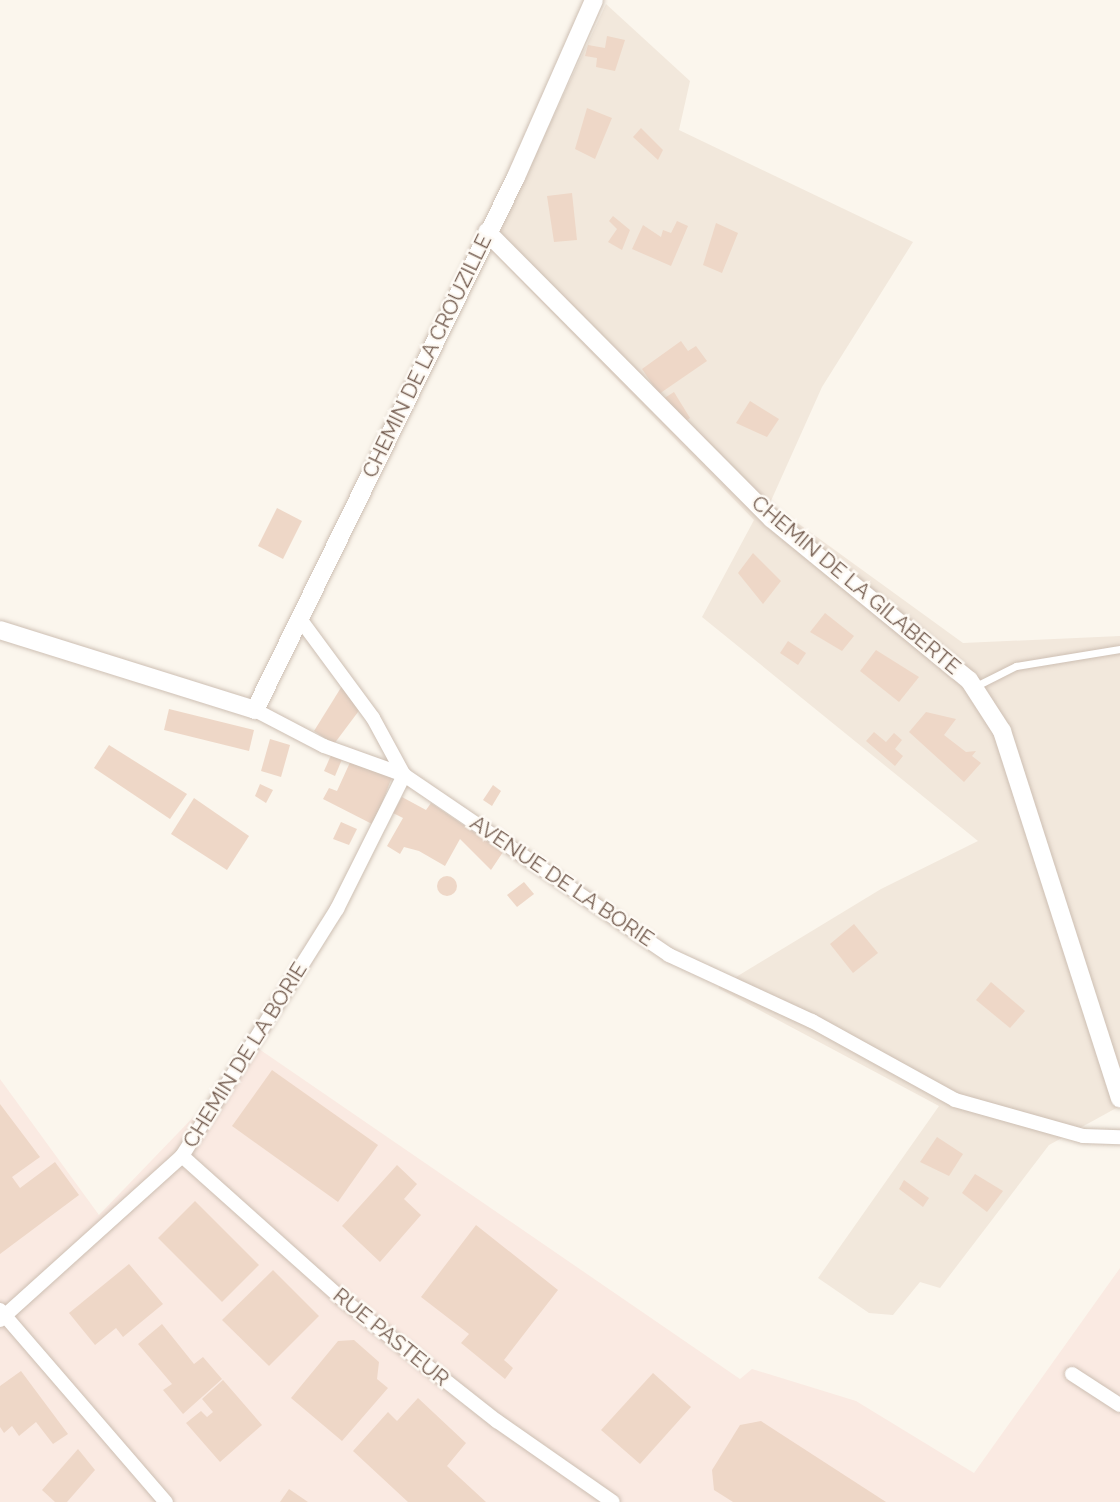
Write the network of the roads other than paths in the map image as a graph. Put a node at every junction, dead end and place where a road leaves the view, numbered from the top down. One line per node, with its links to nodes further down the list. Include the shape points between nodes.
1 (594, 0): 2 (street, CHEMIN DE LA CROUZILLE)
2 (487, 232): 3 (street, CHEMIN DE LA CROUZILLE); 6 (street, CHEMIN DE LA GILABERTE, via 772,519)
3 (300, 619): 7 (street, CHEMIN DE LA CROUZILLE); 8 (street, via 373,718)
4 (0, 630): 7 (street, AVENUE DE LA BORIE)
5 (1120, 649): 6 (lane, via 1016,666)
6 (974, 687): 9 (street, CHEMIN DE LA GILABERTE, via 1002,731)
7 (255, 710): 8 (street, AVENUE DE LA BORIE, via 324,746)
8 (404, 775): 10 (street, AVENUE DE LA BORIE, via 669,954 812,1021 955,1100 1083,1136); 11 (street, CHEMIN DE LA BORIE, via 337,909)
9 (1120, 1099)
10 (1120, 1137)
11 (182, 1156): 12 (street, CHEMIN DE LA BORIE); 16 (street, RUE PASTEUR, via 341,1298)
12 (1, 1315): 15 (street)
13 (1072, 1374): 14 (street)
14 (1120, 1405)
15 (166, 1502)
16 (612, 1502)

